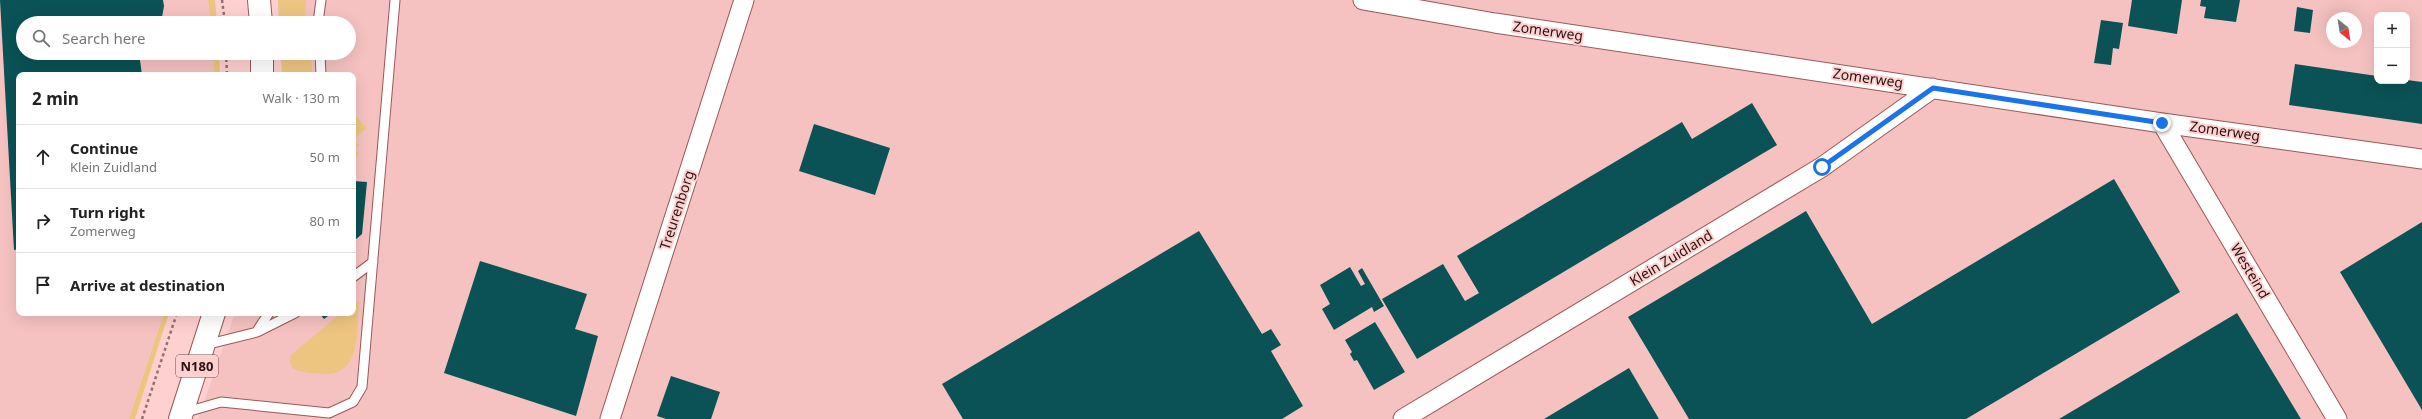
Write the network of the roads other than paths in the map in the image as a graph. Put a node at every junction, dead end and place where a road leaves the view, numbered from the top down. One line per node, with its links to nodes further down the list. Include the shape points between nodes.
1 (259, 0): 6 (main road)
2 (321, 0): 7 (lane)
3 (395, 0): 15 (lane)
4 (744, 0): 23 (street, Treurenborg)
5 (1363, 0): 12 (street, Zomerweg, via 1427,13)
6 (260, 16)
7 (319, 16)
8 (262, 60): 10 (main road)
9 (320, 60): 11 (lane)
10 (262, 72)
11 (321, 72)
12 (1933, 88): 13 (street, Zomerweg); 24 (street, Klein Zuidland, via 1822,167)
13 (2162, 123): 14 (street, Zomerweg); 25 (street, Westeind)
14 (2422, 159)
15 (372, 262): 16 (lane); 22 (lane, via 362,387 353,402 329,413 221,402)
16 (356, 275)
17 (213, 316): 21 (main road, N180)
18 (267, 316): 20 (lane)
19 (289, 316): 20 (lane)
20 (257, 332): 21 (lane)
21 (204, 346): 22 (main road, N180)
22 (181, 416)
23 (610, 419)
24 (1402, 419)
25 (2337, 419)

